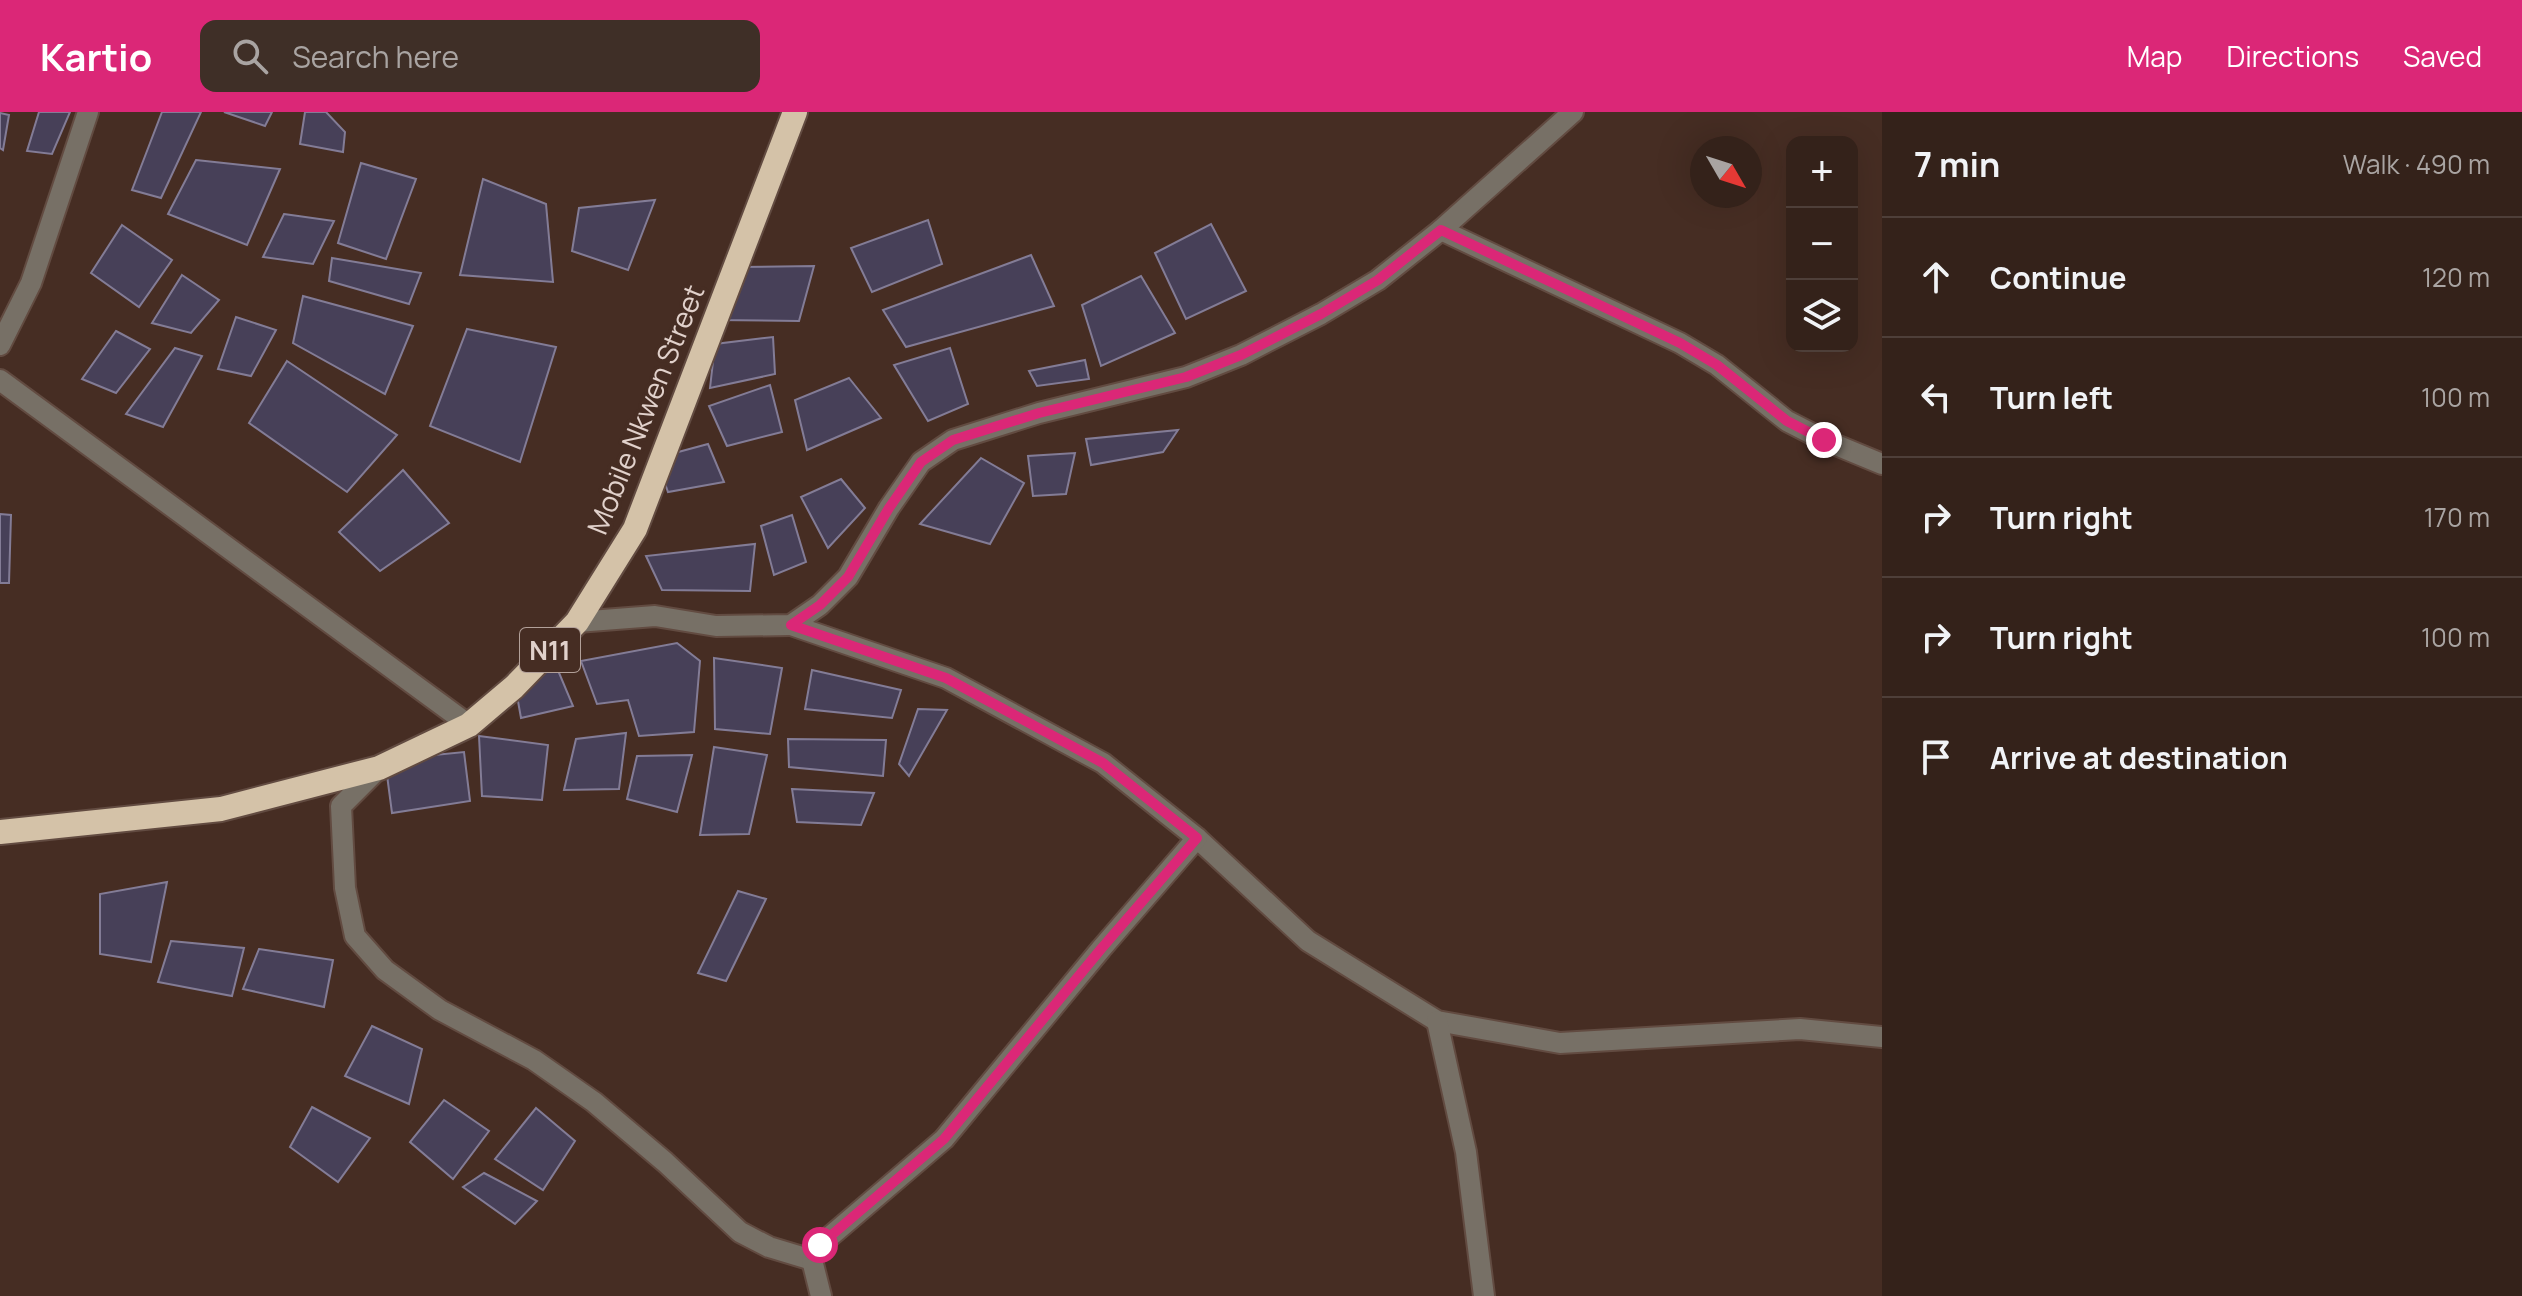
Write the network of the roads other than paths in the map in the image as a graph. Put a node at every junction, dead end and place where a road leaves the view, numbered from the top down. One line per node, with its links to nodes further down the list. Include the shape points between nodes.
1 (88, 112): 5 (street, via 31,283)
2 (795, 112): 8 (highway, Mobile Nkwen Street / N11, via 635,529)
3 (1573, 112): 4 (street)
4 (1441, 230): 7 (street, via 1680,343 1717,365 1787,421); 9 (street, via 1378,280 1241,355 1186,377 953,440 921,462 848,577)
5 (0, 345)
6 (0, 380): 10 (street)
7 (1882, 464)
8 (577, 622): 9 (street, via 655,616 716,626); 10 (highway, Mobile Nkwen Street / N11)
9 (791, 625): 13 (street, via 946,678 1103,763)
10 (469, 725): 11 (highway, Mobile Nkwen Street / N11)
11 (379, 768): 12 (highway, Mobile Nkwen Street / N11, via 221,809); 16 (street, via 341,806 345,888 355,936 385,970 440,1010 534,1060 594,1102 740,1232)
12 (0, 832)
13 (1197, 838): 14 (street, via 1308,941); 16 (street, via 944,1139 820,1245)
14 (1437, 1021): 15 (street, via 1560,1043 1800,1029); 18 (street, via 1466,1152)
15 (1882, 1037)
16 (812, 1260): 17 (street)
17 (821, 1296)
18 (1484, 1296)

